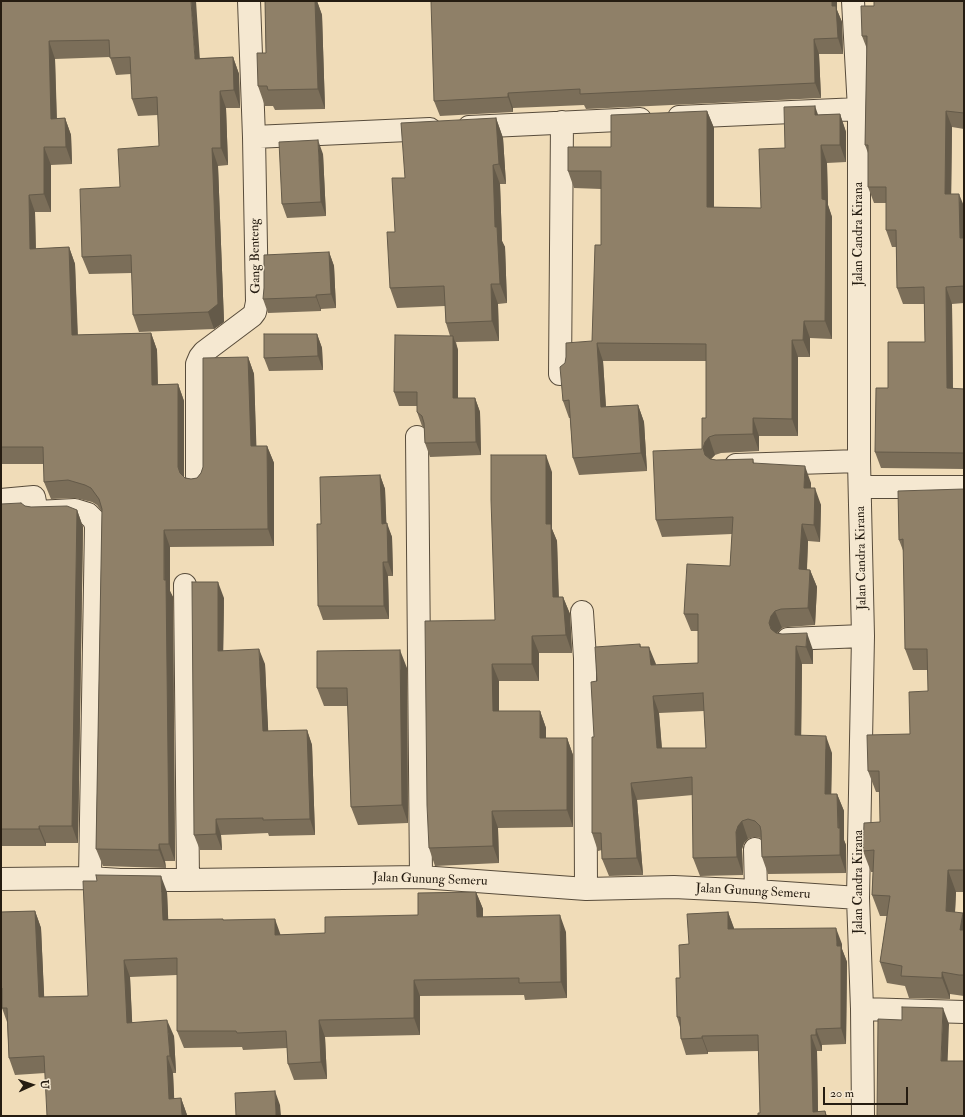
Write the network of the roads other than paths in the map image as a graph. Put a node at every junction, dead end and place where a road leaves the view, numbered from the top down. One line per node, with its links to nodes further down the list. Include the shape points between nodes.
1 (249, 1): 5 (street, Gang Benteng)
2 (853, 1): 3 (street, Jalan Candra Kirana)
3 (859, 109): 4 (street); 8 (street, Jalan Candra Kirana)
4 (562, 122): 5 (street); 6 (street)
5 (254, 137): 10 (street, Gang Benteng, via 256,307 252,316 204,352 197,364)
6 (560, 374)
7 (417, 437): 19 (street)
8 (859, 461): 9 (street); 11 (street, Jalan Candra Kirana)
9 (722, 465)
10 (197, 484)
11 (860, 487): 12 (street); 16 (street, Jalan Candra Kirana)
12 (964, 487)
13 (1, 500): 20 (street, via 34,497 37,512 75,510 88,514 96,526)
14 (185, 585): 22 (street)
15 (582, 612): 23 (street, via 585,658)
16 (863, 636): 17 (street); 25 (street, Jalan Candra Kirana)
17 (788, 639)
18 (755, 849): 24 (street)
19 (421, 877): 22 (street, Jalan Gunung Semeru); 23 (street, Jalan Gunung Semeru)
20 (90, 878): 21 (street, Jalan Gunung Semeru); 22 (street, Jalan Gunung Semeru)
21 (1, 879)
22 (188, 880)
23 (586, 889): 24 (street, Jalan Gunung Semeru, via 674,887)
24 (756, 891): 25 (street, Jalan Gunung Semeru)
25 (858, 898): 26 (street, Jalan Candra Kirana)
26 (862, 1009): 27 (street); 28 (street, Jalan Candra Kirana)
27 (964, 1012)
28 (863, 1116)

